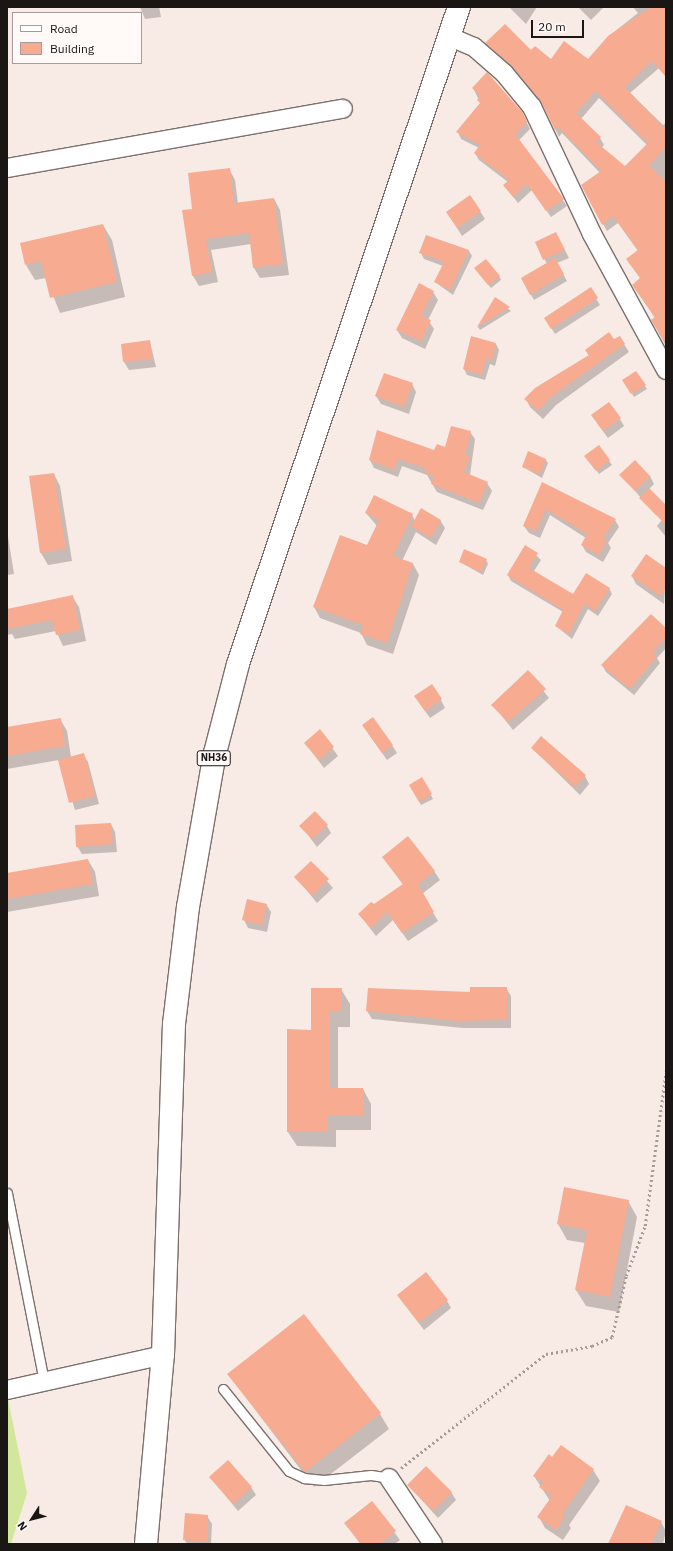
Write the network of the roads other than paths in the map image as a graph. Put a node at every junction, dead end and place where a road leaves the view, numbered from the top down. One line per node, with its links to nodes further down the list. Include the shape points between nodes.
1 (459, 7): 2 (highway, NH36)
2 (448, 36): 5 (street, via 474,47 504,73 532,108 592,234); 7 (highway, NH36, via 238,664 215,753 188,907 174,1024)
3 (343, 109): 4 (street)
4 (7, 168)
5 (666, 370)
6 (7, 1193): 8 (lane)
7 (163, 1355): 8 (street); 12 (highway, NH36)
8 (44, 1382): 10 (street)
9 (223, 1389): 11 (lane, via 289,1471 304,1478 324,1480 371,1475)
10 (7, 1390)
11 (389, 1478): 13 (street)
12 (146, 1544)
13 (433, 1544)

